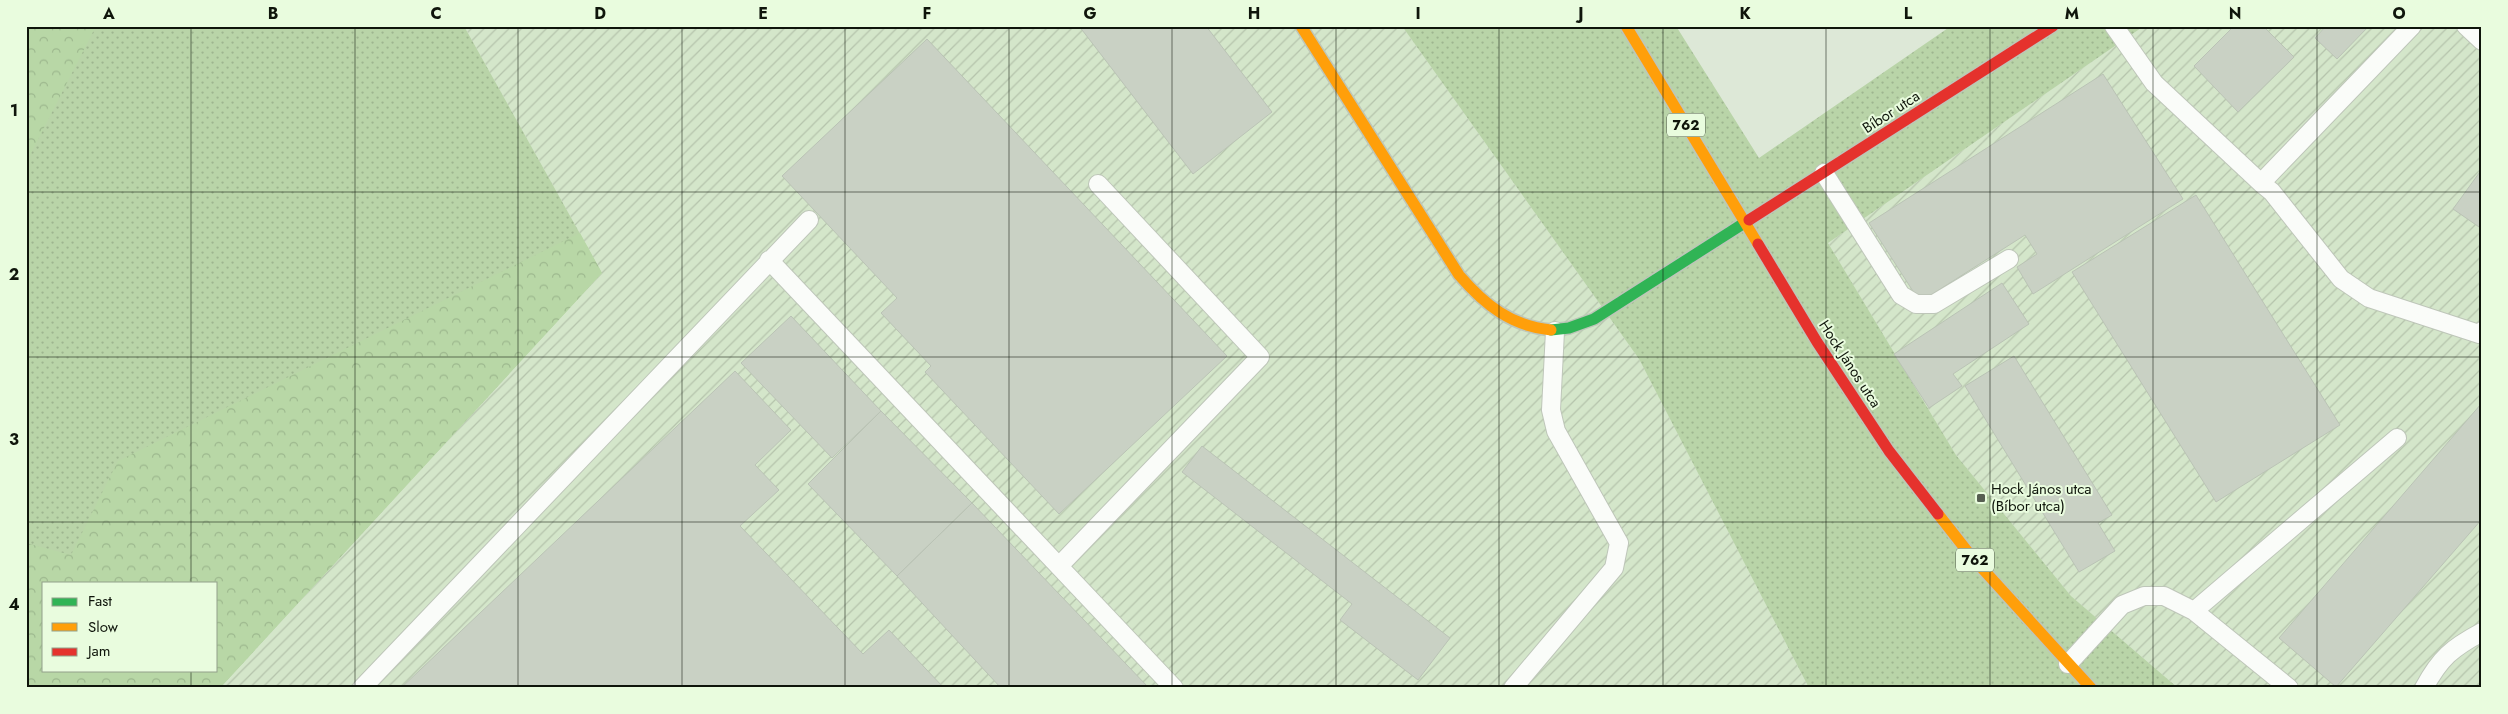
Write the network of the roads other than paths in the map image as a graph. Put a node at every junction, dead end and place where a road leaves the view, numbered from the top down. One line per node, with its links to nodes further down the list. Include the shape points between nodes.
1 (1301, 26): 15 (street, via 1459,275 1480,301 1503,318)
2 (1626, 26): 12 (street, Hock János utca / 762)
3 (2052, 26): 8 (street, Bíbor utca)
4 (2114, 26): 9 (lane, via 2154,83)
5 (2412, 26): 9 (lane)
6 (2466, 26): 7 (lane)
7 (2482, 41)
8 (1824, 173): 12 (street, Bíbor utca); 13 (lane, via 1901,295 1916,304 1934,304)
9 (2261, 183): 16 (lane, via 2272,192 2341,279 2369,298 2479,334)
10 (1098, 184): 18 (lane, via 1260,358)
11 (809, 220): 14 (lane)
12 (1746, 224): 15 (street, Bíbor utca, via 1690,256 1594,319); 21 (street, Hock János utca / 762, via 1888,451 1971,556)
13 (2009, 259)
14 (769, 260): 18 (lane); 22 (lane)
15 (1554, 331): 24 (lane, via 1552,410 1556,431 1620,543 1614,568)
16 (2482, 331)
17 (2397, 438): 19 (lane)
18 (1059, 566): 23 (lane)
19 (2194, 611): 21 (lane, via 2164,596 2144,596 2122,605); 26 (lane)
20 (2482, 632): 27 (lane, via 2459,645 2436,665)
21 (2068, 664): 25 (street, Hock János utca / 762)
22 (362, 688)
23 (1174, 688)
24 (1513, 688)
25 (2091, 688)
26 (2289, 688)
27 (2424, 688)

